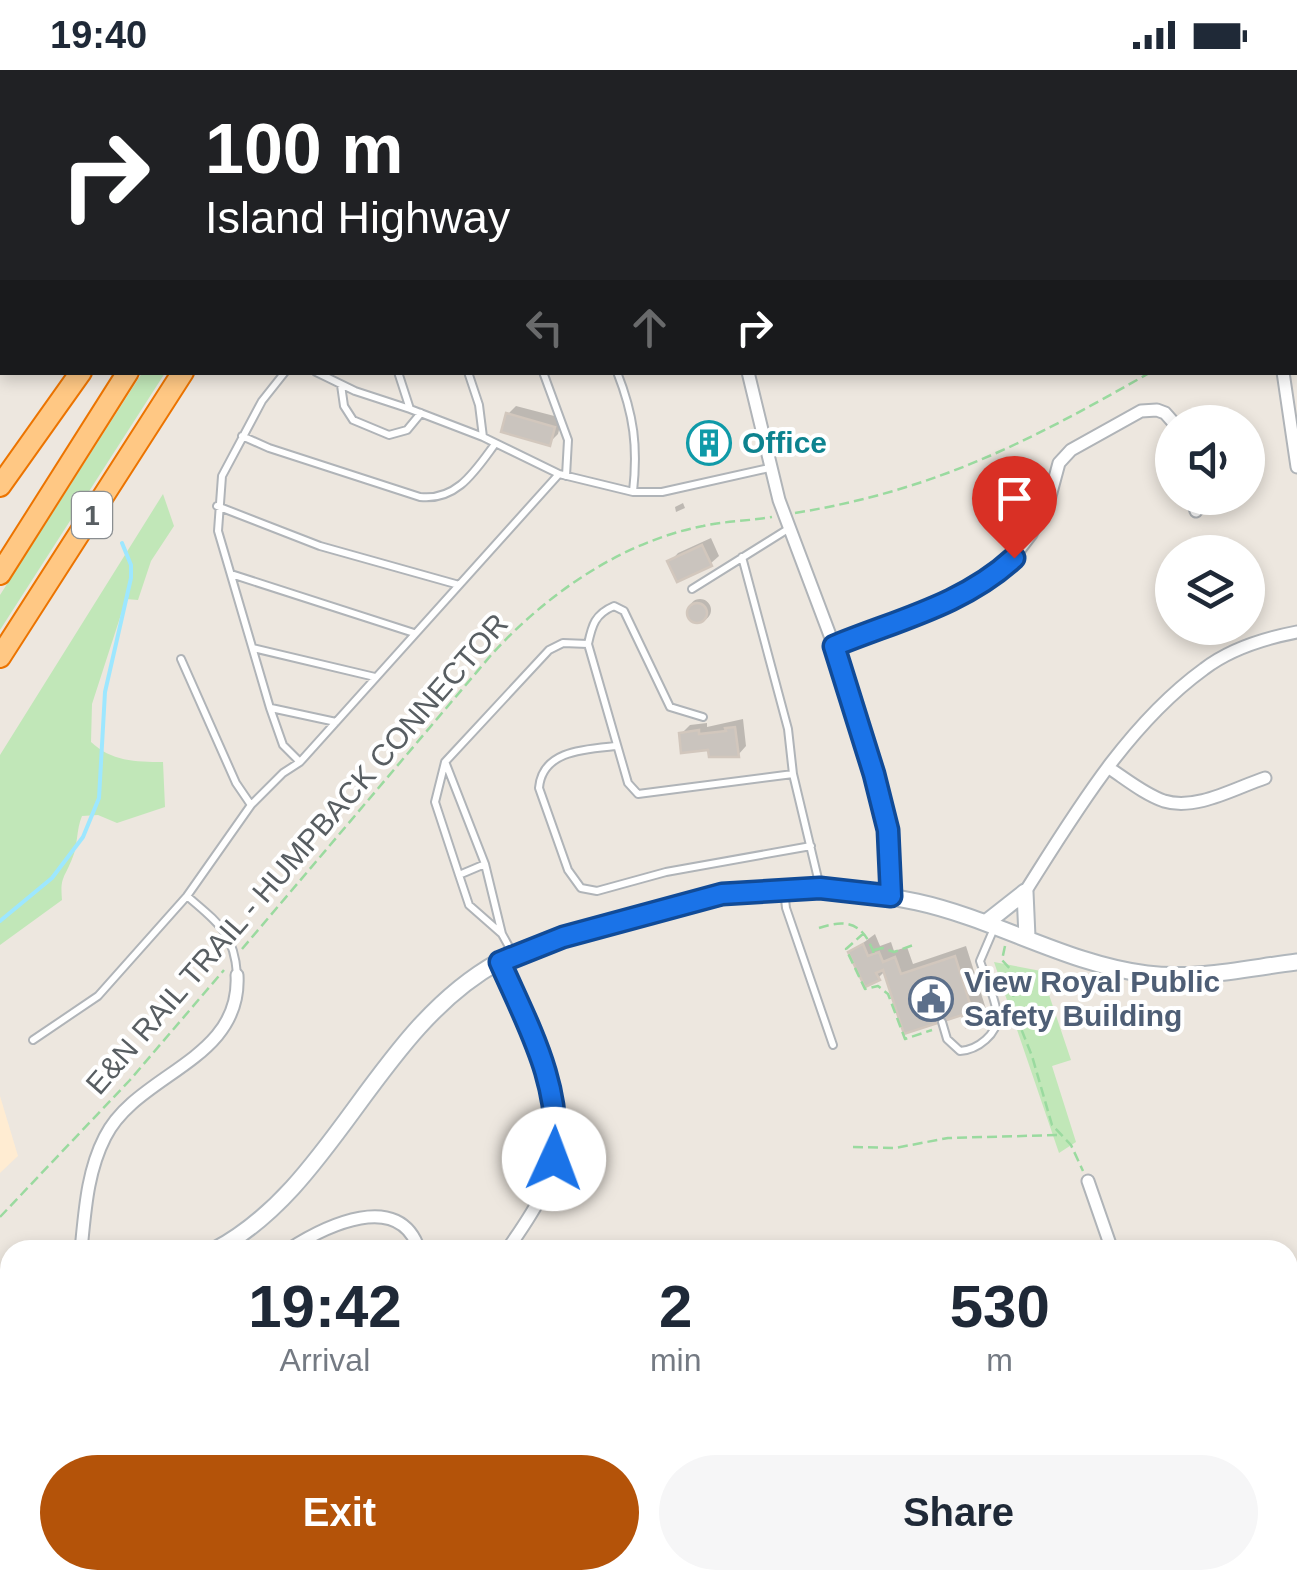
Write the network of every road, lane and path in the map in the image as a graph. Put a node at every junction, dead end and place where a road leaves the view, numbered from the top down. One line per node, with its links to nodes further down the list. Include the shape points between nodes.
1 (77, 375): 21 (highway)
2 (78, 375): 25 (highway)
3 (126, 375): 31 (highway, 1)
4 (181, 375): 40 (highway, 1)
5 (284, 375): 18 (lane)
6 (322, 375): 14 (lane)
7 (399, 375): 15 (lane)
8 (469, 375): 19 (lane)
9 (544, 375): 24 (lane, via 568,440)
10 (618, 375): 26 (lane, via 638,454)
11 (750, 375): 22 (street)
12 (1146, 375): 28 (path, E&N RAIL TRAIL - HUMPBACK CONNECTOR, via 982,462 882,496)
13 (1282, 375): 23 (street)
14 (341, 384): 15 (lane); 17 (lane, via 354,420 390,435 407,430)
15 (410, 408): 17 (lane)
16 (1155, 410): 38 (street, via 1071,450 1014,558 987,582)
17 (420, 412): 19 (lane)
18 (242, 436): 20 (lane, via 438,498 454,492); 27 (lane, via 222,476)
19 (482, 437): 20 (lane)
20 (496, 444): 24 (lane)
21 (0, 465)
22 (769, 468): 26 (lane, via 662,492); 28 (street)
23 (1297, 468)
24 (562, 475): 26 (lane); 33 (lane)
25 (0, 486)
26 (633, 492)
27 (217, 506): 32 (lane); 33 (lane, via 320,546)
28 (784, 514): 29 (street); 66 (path, E&N RAIL TRAIL - HUMPBACK CONNECTOR, via 656,540 591,572 531,615)
29 (789, 528): 30 (lane); 38 (street)
30 (742, 557): 34 (lane); 50 (lane, via 788,730)
31 (0, 574)
32 (231, 574): 35 (lane); 39 (lane)
33 (459, 585): 35 (lane)
34 (692, 589)
35 (414, 632): 42 (lane)
36 (1297, 632): 49 (street, via 1204,668 1145,722)
37 (588, 644): 44 (lane, via 603,611 624,611 670,707); 46 (lane); 48 (lane, via 549,650)
38 (834, 646): 60 (street, via 888,830)
39 (253, 648): 42 (lane); 43 (lane)
40 (0, 657)
41 (181, 659): 52 (lane)
42 (374, 677): 45 (lane)
43 (270, 708): 45 (lane); 47 (lane, via 283,745)
44 (702, 717)
45 (336, 722): 47 (lane)
46 (616, 746): 50 (lane, via 638,794); 53 (lane, via 573,751 540,773 568,870 581,888 597,891)
47 (300, 762): 52 (lane)
48 (446, 762): 54 (lane); 55 (lane, via 435,802)
49 (1109, 768): 51 (street, via 1172,802 1194,802); 58 (street)
50 (793, 774): 53 (lane)
51 (1265, 778)
52 (251, 805): 59 (lane)
53 (811, 846): 56 (lane)
54 (485, 864): 55 (lane); 64 (lane)
55 (459, 875): 64 (lane, via 469,905)
56 (820, 888): 57 (main road); 60 (main road)
57 (784, 889): 67 (main road, via 722,894 653,911); 73 (lane)
58 (1025, 892): 62 (main road); 62 (main road)
59 (187, 896): 66 (lane, via 219,923); 72 (lane, via 98,996)
60 (891, 896): 62 (main road)
61 (819, 928): 63 (path, via 841,924)
62 (1005, 929): 68 (main road, via 1085,960 1148,974 1195,976); 70 (lane, via 980,961 996,1025 979,1046 960,1051); 74 (path, via 1002,960 1012,971 1014,1011)
63 (864, 932): 65 (path, via 873,952); 71 (path, via 846,950 853,971 865,988 878,986 888,994 904,1039)
64 (502, 934): 67 (lane)
65 (916, 944)
66 (236, 956): 69 (lane); 77 (path, E&N RAIL TRAIL - HUMPBACK CONNECTOR)
67 (507, 958): 79 (main road, via 438,1006 290,1190); 82 (street, via 550,1080 558,1132 545,1188)
68 (1297, 962)
69 (237, 975): 78 (street, via 232,1014 202,1053 131,1104 106,1134 87,1186)
70 (942, 1022)
71 (923, 1033)
72 (33, 1040)
73 (833, 1046)
74 (1060, 1135): 75 (path); 76 (path)
75 (853, 1147)
76 (1088, 1181): 83 (street)
77 (0, 1217)
78 (82, 1240)
79 (232, 1240)
80 (304, 1240): 81 (street, via 322,1229 380,1216 402,1222)
81 (417, 1240)
82 (513, 1240)
83 (1109, 1240)

